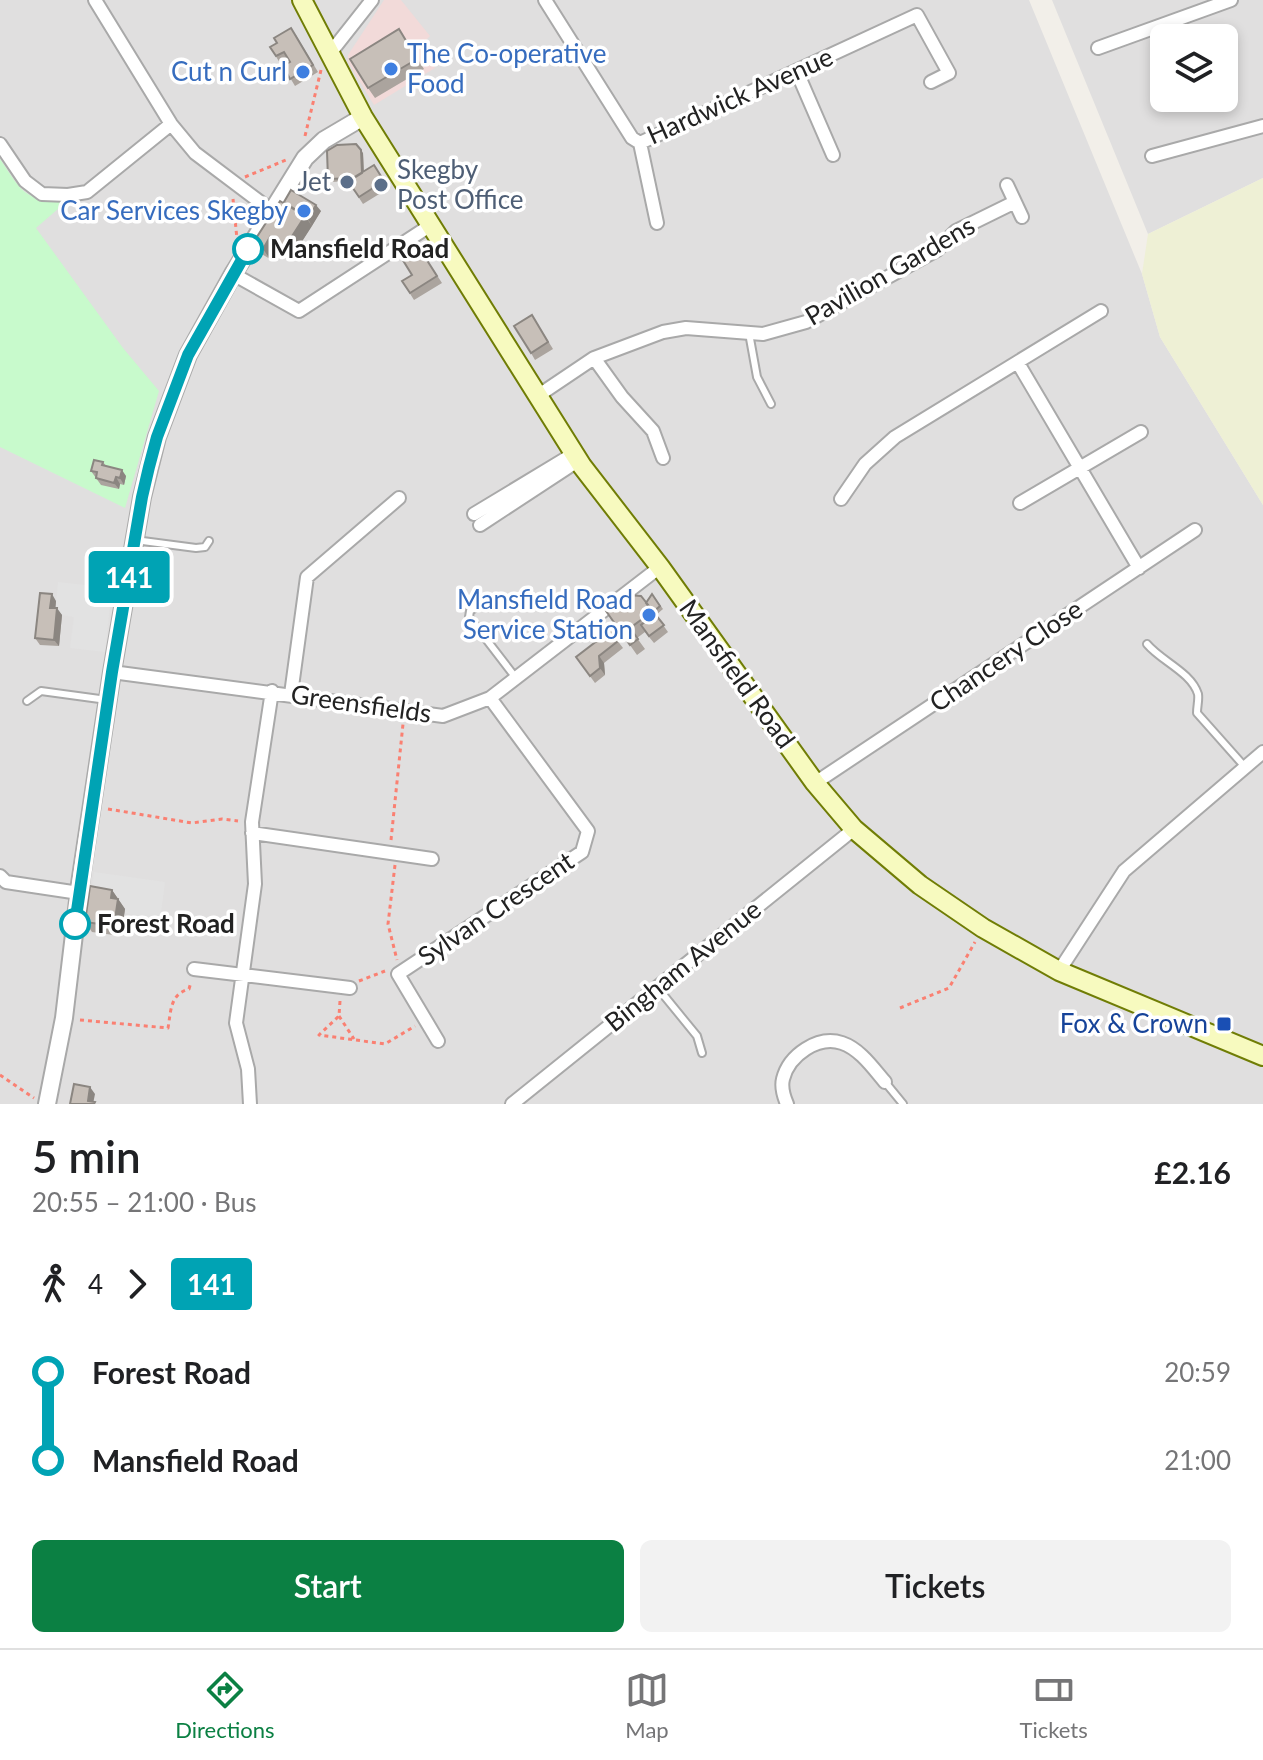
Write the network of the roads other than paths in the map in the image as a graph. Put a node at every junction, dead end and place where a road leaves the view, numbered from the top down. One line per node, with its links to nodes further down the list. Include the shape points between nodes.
1 (95, 0): 11 (street)
2 (302, 0): 7 (main road, Mansfield Road)
3 (372, 0): 7 (street)
4 (545, 0): 13 (street, Hardwick Avenue)
5 (1231, 0): 6 (street)
6 (1098, 48)
7 (331, 52): 10 (main road, Mansfield Road)
8 (797, 72): 9 (street, Hardwick Avenue, via 917,15 949,73); 13 (street, Hardwick Avenue); 15 (street)
9 (931, 82)
10 (363, 117): 19 (street, via 305,158); 22 (main road, Mansfield Road)
11 (171, 124): 14 (street, via 87,192 68,195 42,194 25,181); 19 (street, via 195,153)
12 (1263, 126): 16 (street)
13 (640, 143): 21 (street)
14 (0, 144)
15 (833, 155)
16 (1152, 156)
17 (1007, 185): 18 (street)
18 (1015, 202): 20 (street); 25 (street, Pavilion Gardens, via 956,231 937,250 806,322)
19 (272, 211): 23 (street)
20 (1022, 217)
21 (657, 223)
22 (431, 225): 23 (street, via 299,311); 28 (main road, Mansfield Road)
23 (233, 274): 39 (street, via 188,355 157,437)
24 (1101, 311): 27 (street)
25 (749, 333): 26 (street, Pavilion Gardens, via 675,330); 29 (lane, via 757,377)
26 (594, 358): 28 (street, Pavilion Gardens); 32 (street, via 653,431)
27 (1018, 363): 33 (street); 35 (street, via 895,437 865,464)
28 (539, 395): 31 (main road, Mansfield Road)
29 (771, 404)
30 (1141, 432): 33 (street)
31 (577, 456): 37 (street); 41 (main road, Mansfield Road)
32 (663, 458)
33 (1080, 468): 36 (street); 42 (street)
34 (399, 498): 48 (street, via 307,577)
35 (841, 499)
36 (1020, 503)
37 (477, 520)
38 (1195, 530): 42 (street, Chancery Close)
39 (135, 540): 40 (lane, via 196,548); 45 (street, via 117,604)
40 (209, 541)
41 (660, 567): 46 (street, Greensfields); 54 (main road, Mansfield Road)
42 (1139, 568): 54 (street, Chancery Close)
43 (488, 599): 46 (lane, via 469,617)
44 (1147, 644): 53 (lane, via 1197,691 1197,713)
45 (112, 672): 47 (street, Greensfields); 51 (street)
46 (516, 678): 49 (street, Greensfields)
47 (272, 691): 48 (street, Greensfields); 55 (street)
48 (291, 694): 49 (street, Greensfields, via 443,716)
49 (490, 698): 65 (street, Sylvan Crescent, via 588,831 582,852 398,974)
50 (27, 701): 51 (lane, via 41,691)
51 (108, 701): 59 (street)
52 (1263, 752): 53 (street)
53 (1245, 767): 61 (street, via 1124,871)
54 (815, 783): 56 (main road, Mansfield Road)
55 (252, 828): 57 (street); 62 (street, via 255,884)
56 (854, 829): 61 (main road, Mansfield Road, via 920,885); 63 (street, Bingham Avenue)
57 (432, 859)
58 (0, 876): 59 (street, via 6,882)
59 (79, 893): 69 (street, via 64,1018)
60 (194, 969): 62 (street)
61 (1059, 971): 67 (main road, Mansfield Road)
62 (241, 974): 64 (street); 70 (street, via 236,1023)
63 (657, 987): 66 (lane, via 697,1036); 71 (street, Bingham Avenue)
64 (346, 988)
65 (438, 1041)
66 (702, 1053)
67 (1261, 1055)
68 (885, 1082): 72 (street, via 853,1049 827,1041 790,1062 782,1081); 73 (lane)
69 (46, 1104)
70 (250, 1104)
71 (512, 1104)
72 (787, 1104)
73 (903, 1104)

